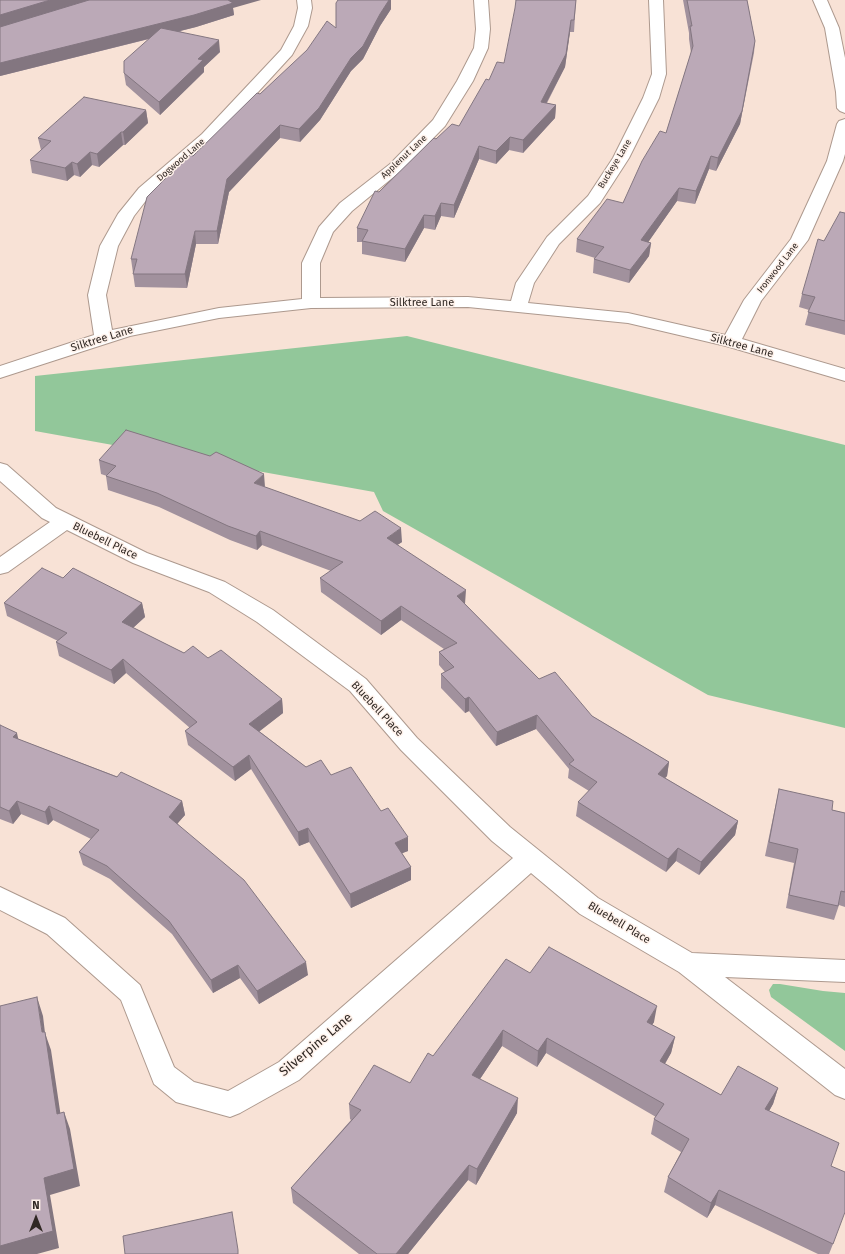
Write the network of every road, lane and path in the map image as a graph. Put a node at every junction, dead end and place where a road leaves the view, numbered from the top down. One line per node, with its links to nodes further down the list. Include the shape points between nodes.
1 (304, 0): 9 (street, Dogwood Lane, via 301,26 287,52 208,137 145,191 126,214 109,246 97,295)
2 (481, 0): 7 (street, Applenut Lane, via 481,48 465,81 439,123 396,167 346,207 325,231 311,263)
3 (656, 0): 8 (street, Buckeye Lane, via 659,74 651,98 621,158 594,199 553,241 525,282)
4 (820, 0): 5 (street, via 832,28)
5 (845, 108)
6 (845, 124): 10 (street, Ironwood Lane, via 834,161 799,240 753,300)
7 (311, 303): 8 (street, Silktree Lane, via 468,302); 9 (street, Silktree Lane, via 220,313 126,331)
8 (518, 307): 10 (street, Silktree Lane, via 628,318)
9 (104, 338): 11 (street, Silktree Lane)
10 (732, 342): 12 (street, Silktree Lane)
11 (0, 372)
12 (845, 375)
13 (0, 470): 14 (street, Bluebell Place, via 49,513)
14 (66, 521): 15 (street); 16 (street, Bluebell Place, via 140,558 217,587 265,616 358,685 409,744 501,834)
15 (0, 566)
16 (531, 858): 17 (street, Silverpine Lane, via 289,1071 230,1104 186,1093 164,1075 131,993 56,926); 18 (street, Bluebell Place, via 589,906)
17 (0, 898)
18 (688, 964): 19 (street, Bluebell Place); 20 (street, Bluebell Place)
19 (845, 971)
20 (845, 1086)

